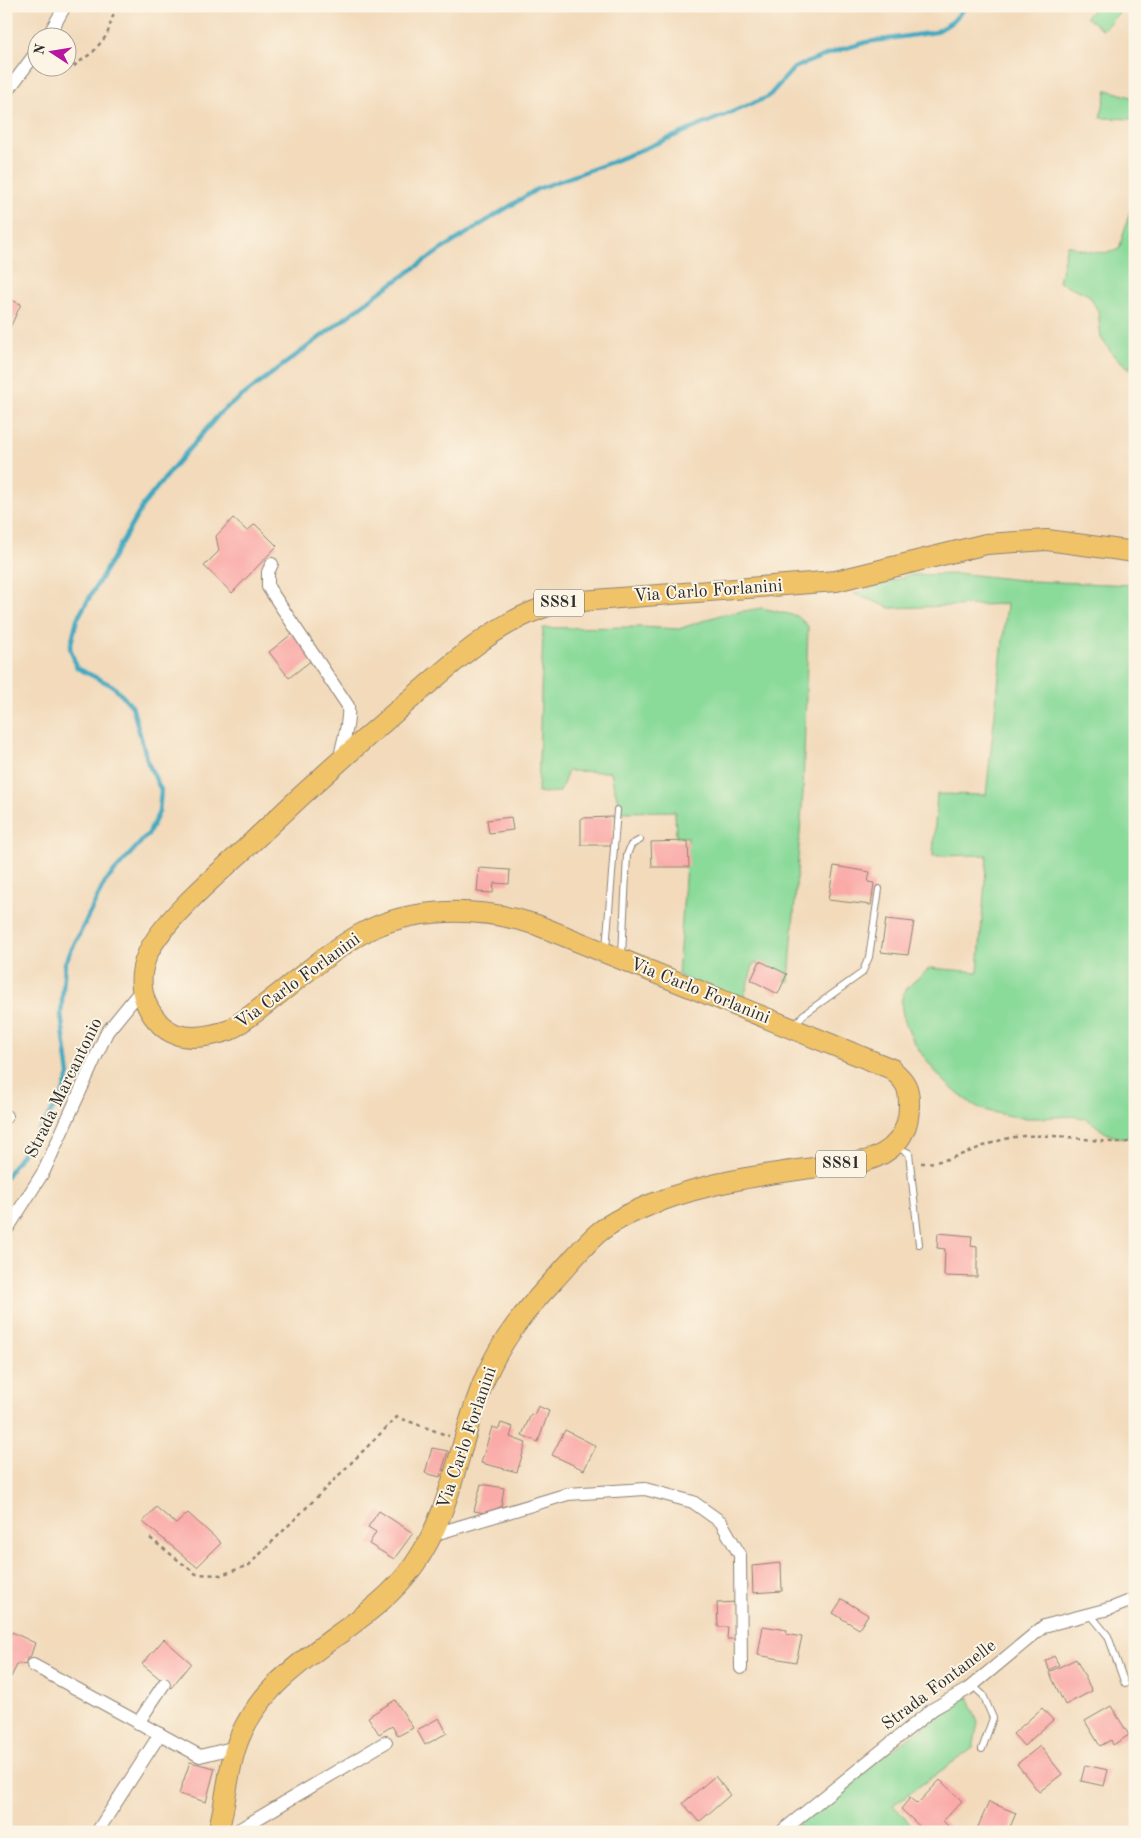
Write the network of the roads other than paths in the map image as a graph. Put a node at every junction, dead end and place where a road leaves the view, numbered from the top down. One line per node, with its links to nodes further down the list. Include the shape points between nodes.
1 (65, 6): 2 (street)
2 (53, 28)
3 (28, 63): 4 (street)
4 (6, 93)
5 (1135, 552): 7 (main road, Via Carlo Forlanini / SS81, via 1047,540 986,544 836,581 556,603 520,617 484,640)
6 (272, 564): 7 (street, via 268,572 268,587 348,706 348,727)
7 (340, 759): 12 (main road, Via Carlo Forlanini / SS81, via 160,933 148,953 141,976)
8 (617, 810): 11 (lane)
9 (640, 840): 11 (lane, via 631,845 627,855)
10 (879, 889): 13 (lane, via 869,956 862,973 803,1015)
11 (614, 956): 12 (main road, Via Carlo Forlanini / SS81, via 537,925 491,912 466,911 416,916 361,934 248,1018 230,1030 211,1036 192,1037 163,1027 146,1007); 13 (main road, Via Carlo Forlanini / SS81)
12 (142, 989): 15 (street, Strada Marcantonio, via 107,1032 44,1171)
13 (793, 1030): 14 (main road, Via Carlo Forlanini / SS81, via 892,1069 906,1084 909,1116)
14 (895, 1146): 16 (lane, via 908,1153); 17 (main road, Via Carlo Forlanini / SS81, via 881,1156 865,1161 741,1177 681,1192 628,1214 600,1232 526,1310 506,1338 486,1376)
15 (6, 1231)
16 (919, 1244)
17 (432, 1535): 21 (street, Via Carlo Forlanini, via 568,1494 645,1489 693,1502 721,1522 740,1555); 28 (main road, Via Carlo Forlanini / SS81, via 402,1582 296,1664 262,1700)
18 (1135, 1598): 19 (street, Strada Fontanelle)
19 (1090, 1614): 23 (lane, via 1108,1636); 24 (street, Strada Fontanelle, via 1044,1626)
20 (33, 1665): 25 (street)
21 (741, 1668)
22 (164, 1684): 25 (street)
23 (1124, 1684)
24 (972, 1685): 29 (lane, via 983,1695 993,1718); 33 (street, Strada Fontanelle, via 933,1709)
25 (138, 1723): 26 (street)
26 (160, 1734): 28 (street, via 200,1756); 30 (street)
27 (386, 1742): 32 (street)
28 (236, 1747): 31 (main road, Via Carlo Forlanini / SS81)
29 (982, 1749)
30 (96, 1832)
31 (218, 1832)
32 (235, 1832)
33 (781, 1832)

